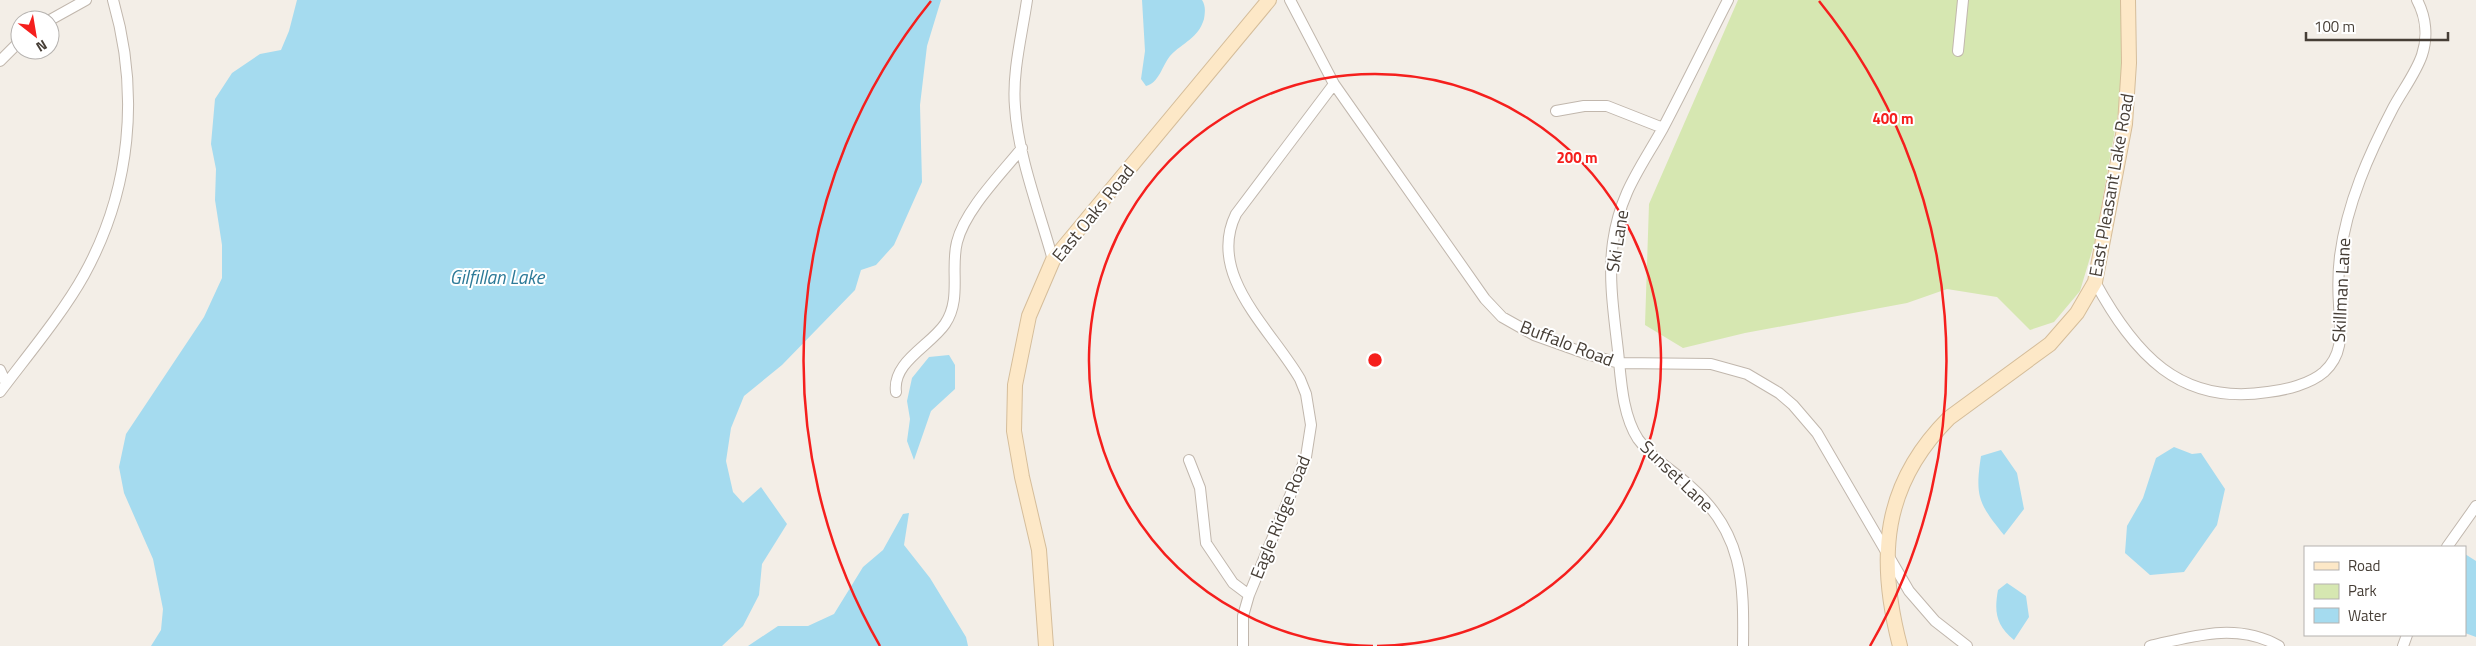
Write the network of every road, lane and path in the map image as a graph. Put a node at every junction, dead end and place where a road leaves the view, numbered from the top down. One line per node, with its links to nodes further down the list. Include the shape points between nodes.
1 (86, 0): 10 (street)
2 (113, 0): 22 (street, via 125,50 129,104 118,194 84,275)
3 (1027, 0): 17 (street, via 1015,85 1017,126)
4 (1269, 0): 18 (street, East Oaks Road)
5 (1290, 0): 14 (street, Buffalo Road)
6 (1728, 0): 16 (street, Ski Lane)
7 (1963, 0): 12 (street)
8 (2128, 0): 19 (street, East Pleasant Lake Road, via 2125,124)
9 (2417, 0): 19 (street, Skillman Lane, via 2425,29 2422,54 2383,128 2350,208 2340,257 2340,343 2332,363 2324,372 2305,382 2256,394 2221,393 2189,384 2156,366 2141,350)
10 (60, 14)
11 (10, 51): 13 (street)
12 (1958, 51)
13 (0, 61)
14 (1334, 84): 20 (street, Buffalo Road, via 1502,317 1534,335); 28 (street, Eagle Ridge Road, via 1236,214 1229,231 1227,257 1235,283 1300,379 1311,426 1306,457)
15 (1556, 111): 16 (street, via 1607,106)
16 (1663, 128): 20 (street, Ski Lane, via 1625,194 1613,240 1611,288)
17 (1022, 148): 18 (street); 23 (street, via 962,228 955,253 955,291 951,313 939,332 900,370)
18 (1053, 260): 29 (street, East Oaks Road, via 1038,290 1022,343 1013,408 1017,455 1039,550)
19 (2095, 282): 27 (street, East Pleasant Lake Road, via 2077,313 2050,344 1949,418 1921,450 1901,486 1894,508)
20 (1620, 364): 27 (street, Buffalo Road, via 1711,364 1747,374 1779,392 1816,433); 31 (street, Sunset Lane, via 1626,407 1639,440 1704,499 1726,530 1743,586)
21 (0, 370): 22 (street)
22 (3, 387)
23 (896, 392)
24 (1189, 460): 28 (street, via 1200,488 1206,543 1233,583)
25 (2476, 506): 26 (street)
26 (2448, 546)
27 (1888, 553): 32 (street, East Pleasant Lake Road, via 1888,594); 33 (street, Buffalo Road, via 1897,573 1922,608)
28 (1249, 595): 30 (street, Eagle Ridge Road, via 1243,616)
29 (1046, 646)
30 (1242, 646)
31 (1743, 646)
32 (1900, 646)
33 (1967, 646)
34 (2150, 646): 35 (street, via 2196,635 2228,632 2259,637)
35 (2279, 646)

